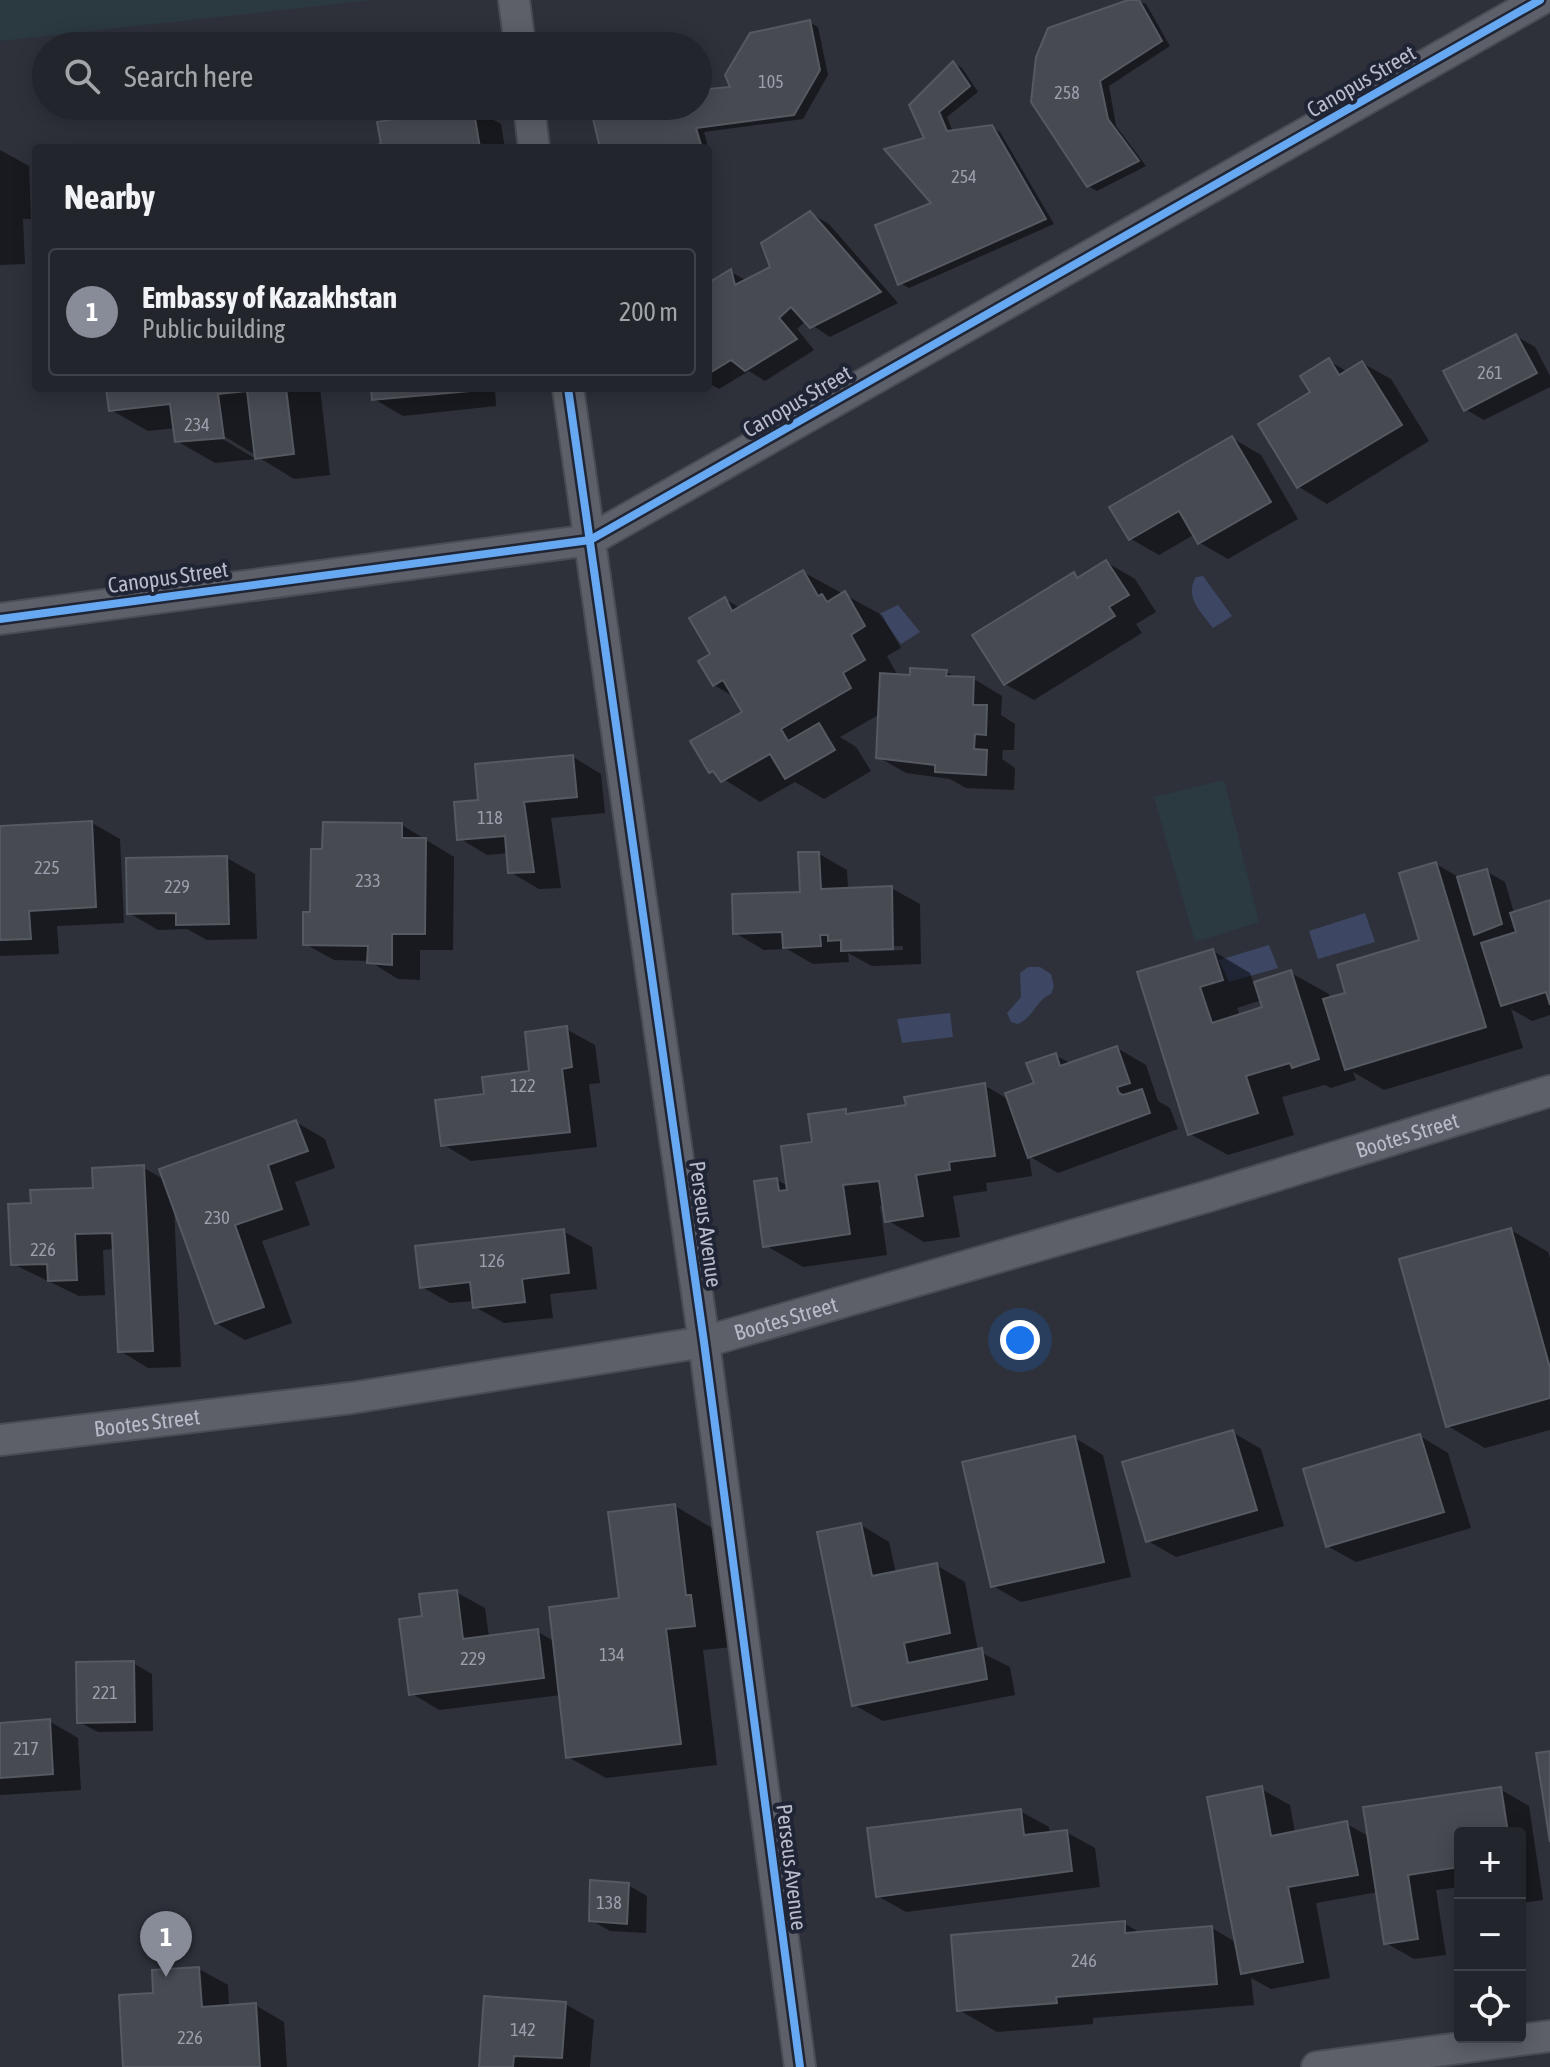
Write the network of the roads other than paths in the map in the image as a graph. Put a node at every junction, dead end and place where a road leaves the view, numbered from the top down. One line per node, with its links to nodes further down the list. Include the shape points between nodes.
1 (514, 0): 3 (street)
2 (1540, 0): 7 (street, Canopus Street)
3 (518, 32)
4 (531, 120): 5 (street)
5 (534, 144)
6 (569, 392): 7 (street, Perseus Avenue)
7 (590, 540): 8 (street, Canopus Street); 10 (street, Perseus Avenue)
8 (0, 619)
9 (1550, 1091): 10 (street, Bootes Street)
10 (704, 1342): 11 (street, Bootes Street, via 351,1398); 13 (street, Perseus Avenue)
11 (0, 1440)
12 (1550, 2036): 14 (street)
13 (800, 2067)
14 (1317, 2067)

